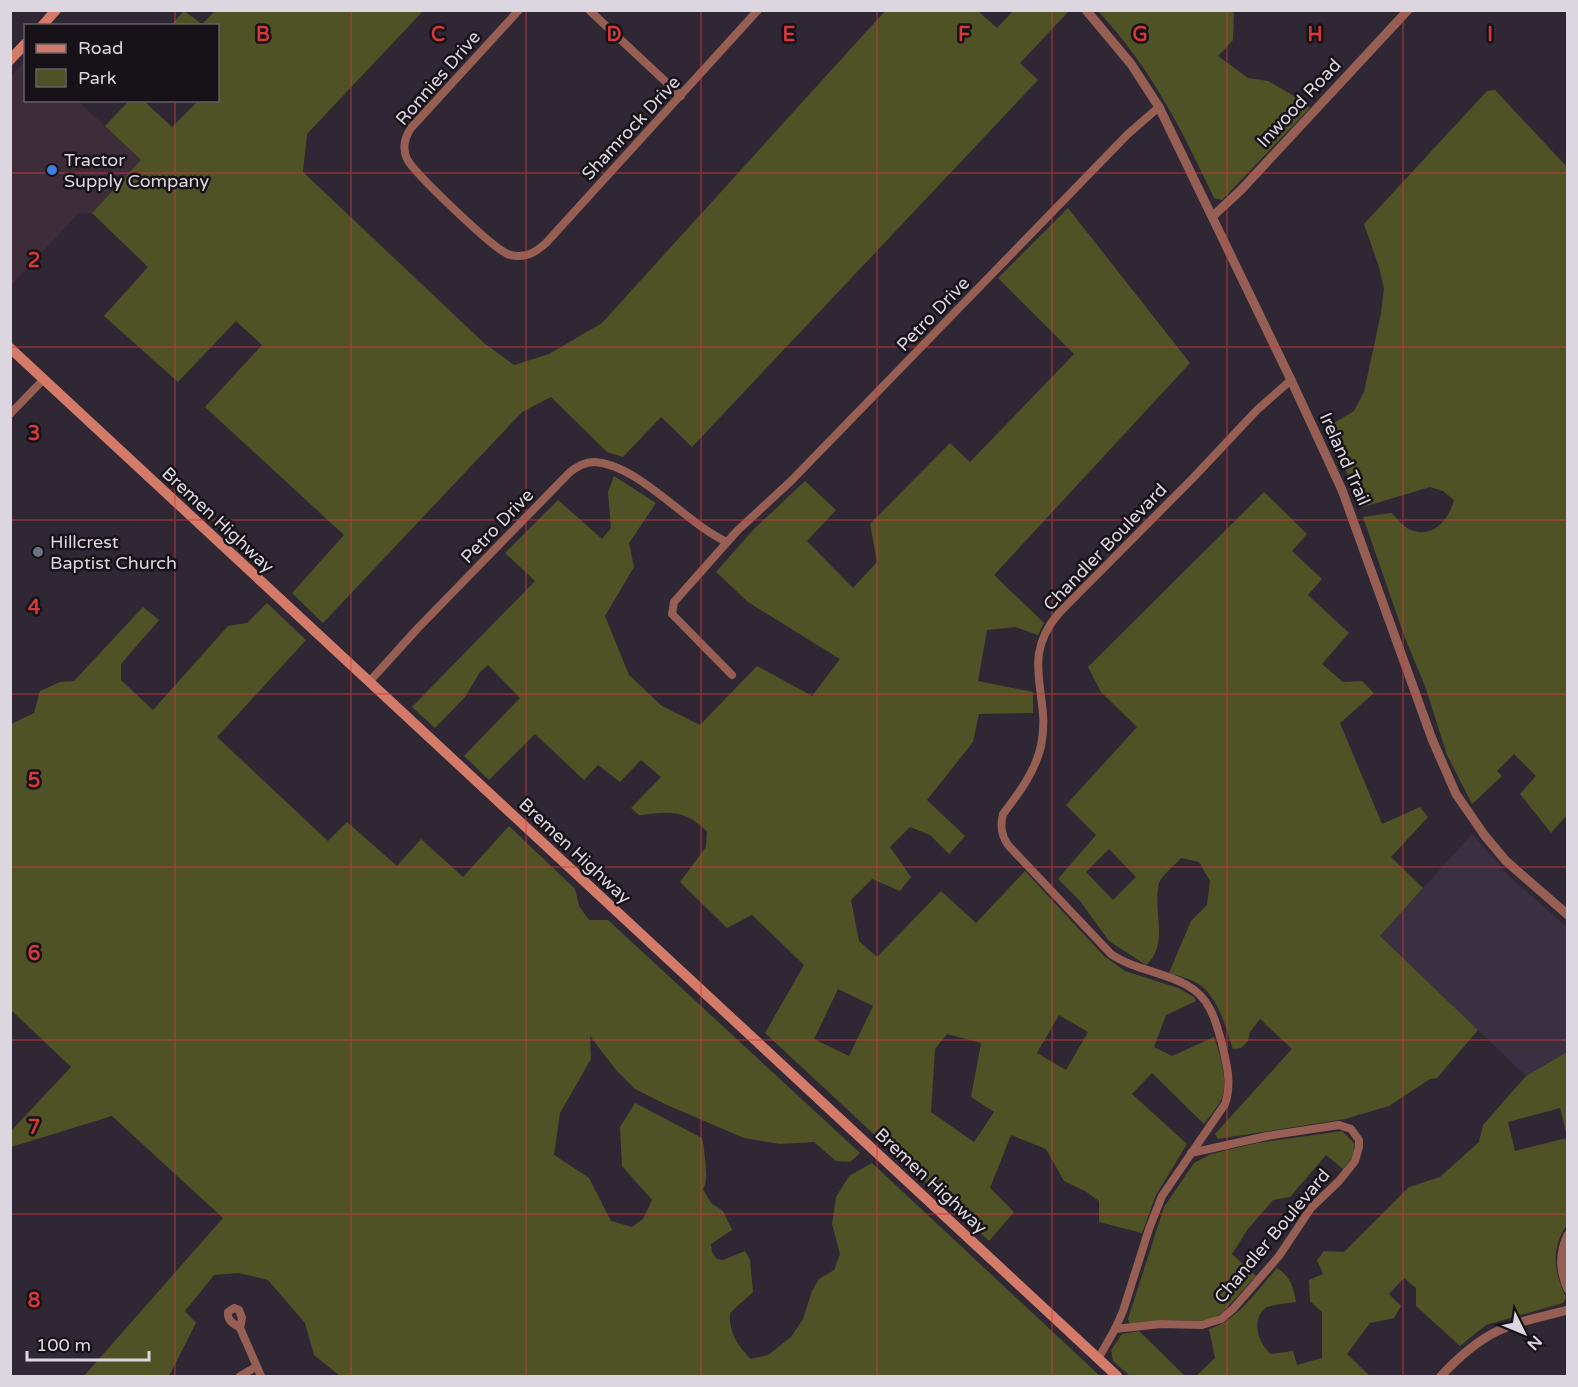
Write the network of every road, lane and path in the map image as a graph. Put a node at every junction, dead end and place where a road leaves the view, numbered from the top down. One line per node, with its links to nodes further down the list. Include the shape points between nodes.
1 (56, 10): 7 (main road)
2 (519, 10): 13 (street, Ronnies Drive, via 405,139 407,160 422,177 496,246)
3 (589, 10): 10 (street)
4 (758, 10): 10 (street, Shamrock Drive)
5 (1086, 10): 11 (street, Ireland Trail, via 1131,64)
6 (1408, 10): 12 (street, Inwood Road, via 1241,190)
7 (44, 24)
8 (24, 46): 9 (main road)
9 (10, 60)
10 (681, 96): 13 (street, Shamrock Drive, via 546,243 532,254)
11 (1159, 107): 12 (street, Ireland Trail); 18 (street, Petro Drive)
12 (1212, 216): 16 (street, Ireland Trail)
13 (519, 257)
14 (10, 348): 15 (main road, Bremen Highway)
15 (44, 379): 17 (street); 20 (main road, Bremen Highway)
16 (1291, 380): 21 (street, Ireland Trail, via 1342,490 1456,794 1506,861); 22 (street, Chandler Boulevard, via 1257,410 1047,628 1038,660 1041,746 1033,770 1001,822 1008,845 1111,954 1193,989 1210,1008 1228,1070 1228,1094)
17 (10, 414)
18 (727, 542): 19 (street, Petro Drive, via 674,602 672,610 676,619); 20 (street, Petro Drive, via 629,474 601,463 585,463 569,473)
19 (732, 675)
20 (369, 682): 28 (main road, Bremen Highway)
21 (1568, 915)
22 (1191, 1153): 27 (street, Chandler Boulevard, via 1170,1181 1155,1211); 27 (street, Chandler Boulevard, via 1339,1125 1356,1134 1359,1147 1347,1171 1311,1208 1273,1264 1221,1318 1202,1325)
23 (1568, 1235): 24 (street, via 1561,1266)
24 (1568, 1289)
25 (1568, 1310): 33 (street, via 1520,1321 1488,1335 1461,1355)
26 (240, 1328): 29 (street)
27 (1115, 1329): 28 (street, Chandler Boulevard)
28 (1098, 1359): 32 (main road, Bremen Highway)
29 (256, 1367): 30 (street); 31 (street)
30 (240, 1377)
31 (261, 1377)
32 (1117, 1377)
33 (1441, 1377)

